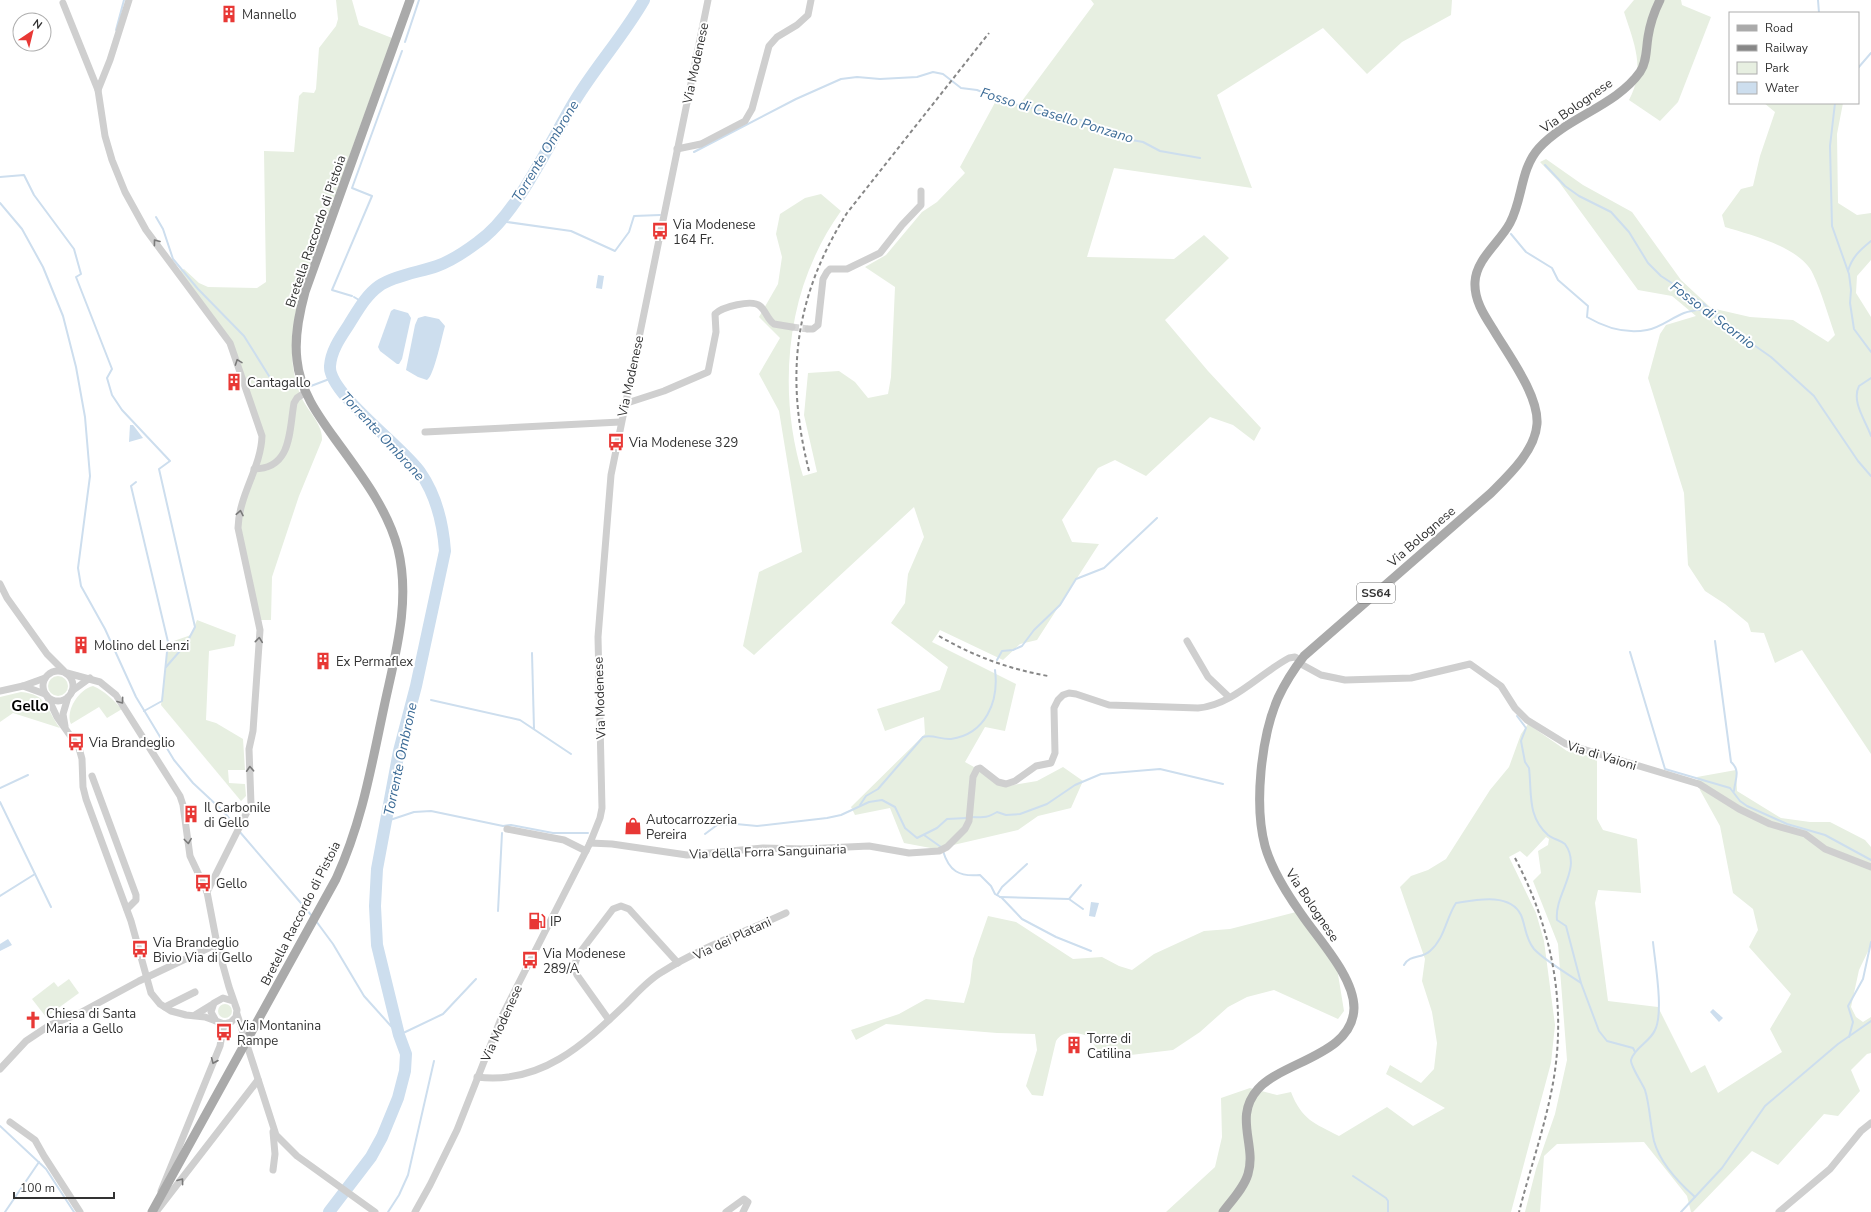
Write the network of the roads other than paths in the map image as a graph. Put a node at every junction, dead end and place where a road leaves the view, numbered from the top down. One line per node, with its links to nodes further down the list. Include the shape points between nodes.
1 (129, 0): 7 (street)
2 (410, 0): 12 (main road, Bretella Raccordo di Pistoia, via 302,303 297,330 296,359)
3 (708, 0): 8 (street, Via Modenese)
4 (811, 0): 8 (street, via 808,15 777,37 769,46 752,109 745,121 701,144)
5 (1660, 0): 20 (main road, Via Bolognese / SS64, via 1653,14 1646,57 1641,71 1629,85 1559,131 1538,149 1527,169 1510,224 1482,261 1476,275 1478,303 1534,404 1537,423 1528,448 1509,475 1491,493)
6 (63, 3): 7 (street)
7 (98, 90): 16 (street, one-way to 7, via 262,445 262,436 237,359 230,343 146,230 125,192 105,136)
8 (677, 149): 13 (street, Via Modenese)
9 (921, 191): 11 (street, via 921,205 880,253 847,270 830,269 827,272 823,279 818,325 816,328)
10 (792, 327): 13 (street, via 774,324 755,303 718,311 715,314 716,332 708,372 672,388)
11 (808, 329)
12 (306, 392): 16 (street, via 294,403 284,454 272,466); 60 (main road, Bretella Raccordo di Pistoia, via 320,418 386,516 398,549 403,597 398,642 362,811 348,851 325,900)
13 (624, 404): 14 (street, Via Modenese)
14 (620, 422): 15 (street); 32 (street, Via Modenese, via 611,475 598,623 602,808)
15 (425, 432)
16 (254, 469): 35 (street, one-way to 16, via 250,808 252,798 249,744 253,731 260,630 238,528 238,517)
17 (0, 584): 19 (street)
18 (1187, 641): 28 (street, via 1208,677)
19 (47, 654): 21 (street); 22 (street, via 50,662)
20 (1300, 662): 28 (street, Via della Forra Sanguinaria, via 1296,657 1289,658); 34 (street, Via di Vaioni, via 1316,673 1345,680 1412,678 1470,664 1501,686 1515,708 1527,720 1566,744 1699,784 1739,809 1770,824 1805,834 1825,849); 68 (main road, Via Bolognese / SS64, via 1281,692 1268,730 1260,782 1261,826 1265,846 1278,877 1343,974 1354,1009 1348,1028 1336,1042 1270,1079 1254,1094 1248,1105 1245,1124 1250,1157 1249,1174)
21 (66, 672): 22 (street, via 57,670); 23 (street); 26 (street, via 73,681)
22 (47, 675): 24 (street); 27 (street, via 42,685)
23 (90, 678): 26 (street); 35 (street, one-way to 35, via 109,688 121,702 177,790 183,805 190,856)
24 (23, 686): 25 (street); 27 (street)
25 (0, 691)
26 (70, 694): 27 (street, via 57,701); 29 (street, via 63,714)
27 (46, 695): 29 (street, via 57,717)
28 (1229, 697): 32 (street, Via della Forra Sanguinaria, via 1210,707 1198,708 1109,705 1076,694 1063,695 1054,708 1055,753 1051,764 1036,766 1015,781 1006,784 998,782 980,768 977,769 973,777 970,821 947,847 939,851 909,853 869,846 763,848 688,855 612,844)
29 (65, 726): 36 (street, via 79,748 83,765 84,792)
30 (92, 776): 36 (street, via 136,895 136,900)
31 (507, 829): 33 (street, via 564,840)
32 (590, 844): 33 (street, Via Modenese)
33 (586, 851): 54 (street, Via Modenese, via 502,1016)
34 (1871, 867)
35 (207, 892): 38 (street)
36 (126, 909): 40 (street, via 138,943)
37 (786, 913): 39 (street, Via dei Platani)
38 (217, 944): 40 (street); 41 (street)
39 (678, 963): 49 (street, Via dei Platani, via 655,977); 49 (street, Via dei Platani, via 629,909 621,906 613,909 578,955 574,967 576,976)
40 (146, 978): 46 (street, via 154,997); 53 (street, via 78,1014 50,1025 26,1041)
41 (229, 987): 43 (street); 44 (street)
42 (195, 992): 46 (street)
43 (223, 998): 44 (street); 45 (street)
44 (233, 1001): 47 (street)
45 (213, 1004): 48 (street); 50 (street, via 211,1012)
46 (165, 1008): 48 (street, via 178,1014)
47 (237, 1014): 51 (street); 52 (street)
48 (195, 1015): 50 (street)
49 (609, 1020): 54 (street, Via dei Platani, via 578,1048 545,1067 509,1078)
50 (216, 1021): 51 (street)
51 (228, 1023): 52 (street); 60 (street, one-way to 60, via 163,1184)
52 (242, 1029): 55 (street)
53 (0, 1069)
54 (477, 1077): 65 (street, Via Modenese, via 457,1130)
55 (258, 1080): 58 (street); 63 (street, one-way to 55)
56 (10, 1122): 61 (street, via 35,1140)
57 (1871, 1123): 69 (street, via 1861,1131 1830,1169)
58 (273, 1130): 59 (street); 64 (street, via 279,1140 297,1156)
59 (273, 1170)
60 (160, 1198): 62 (main road, Bretella Raccordo di Pistoia)
61 (80, 1212)
62 (152, 1212)
63 (156, 1212)
64 (375, 1212)
65 (415, 1212)
66 (726, 1212): 67 (street, via 744,1199 748,1202)
67 (743, 1212)
68 (1223, 1212)
69 (1779, 1212)

